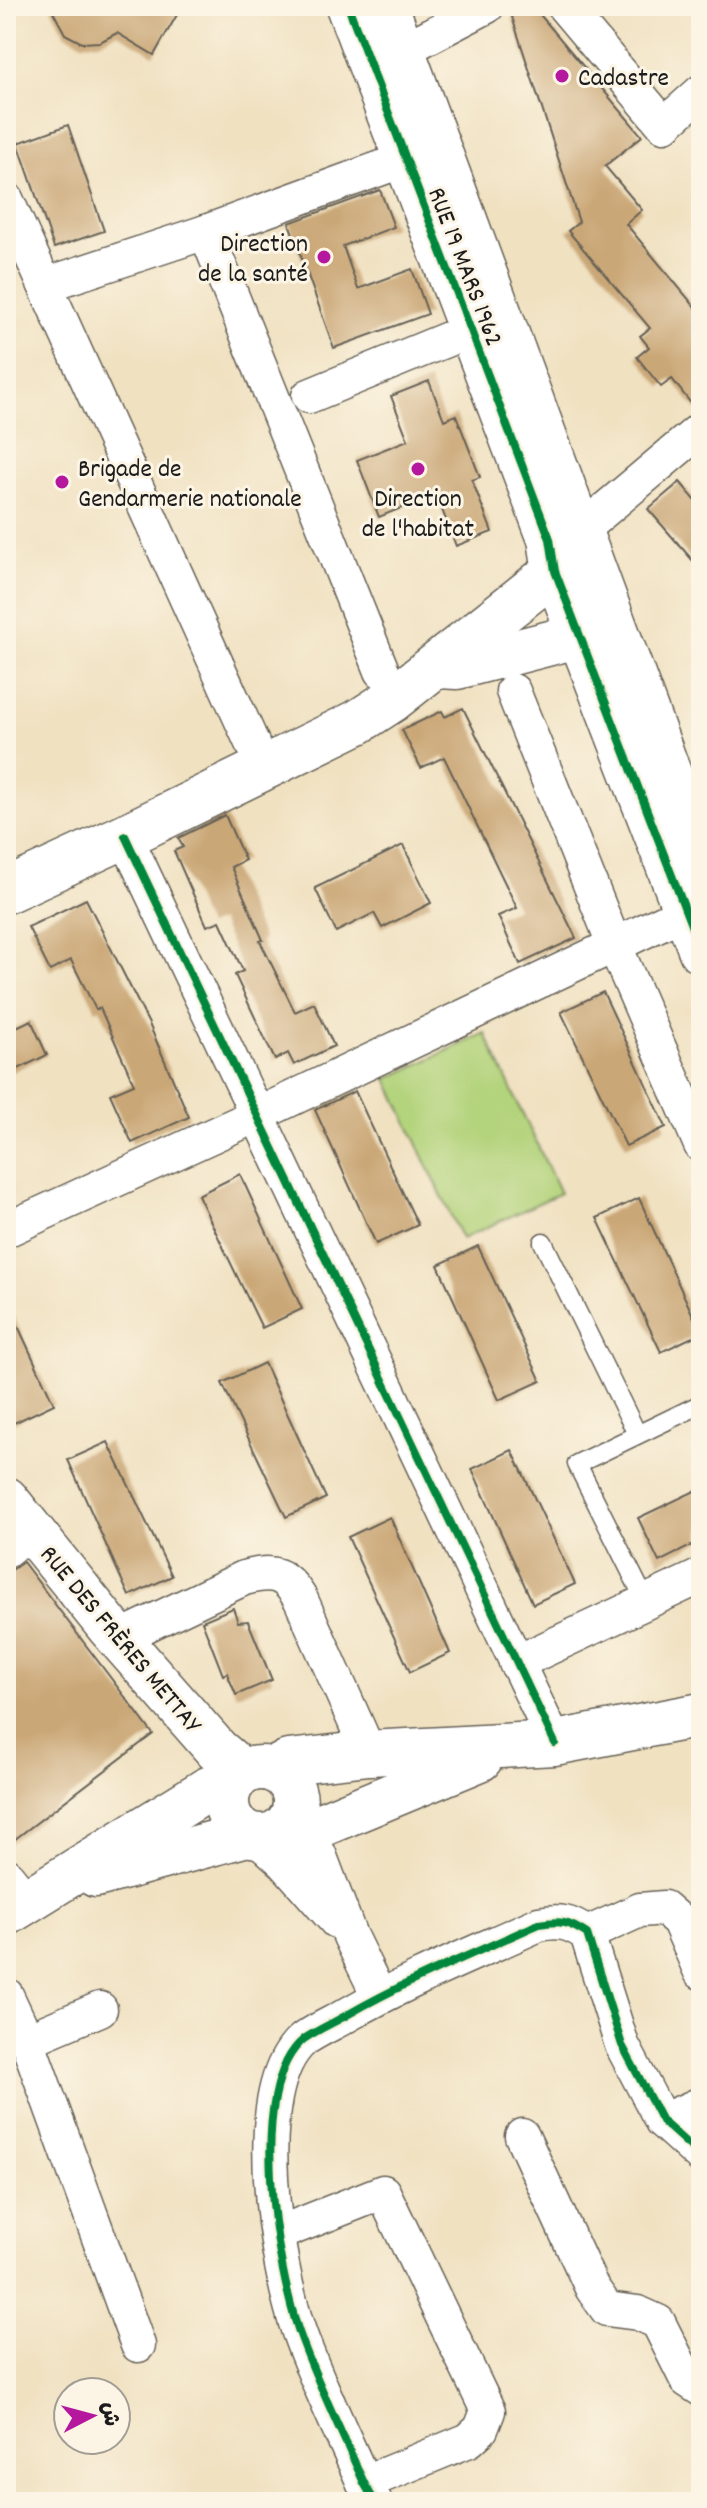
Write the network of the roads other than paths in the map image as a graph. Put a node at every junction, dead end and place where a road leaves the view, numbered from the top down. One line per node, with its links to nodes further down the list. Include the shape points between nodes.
1 (348, 6): 7 (street, RUE 19 MARS 1962)
2 (386, 6): 5 (street, RUE 19 MARS 1962)
3 (487, 6): 5 (street)
4 (564, 6): 6 (street, via 664,125)
5 (401, 51): 14 (street, RUE 19 MARS 1962)
6 (701, 92)
7 (406, 159): 9 (street); 11 (street, RUE 19 MARS 1962)
8 (6, 199): 10 (street)
9 (206, 232): 10 (street); 17 (street)
10 (45, 285): 19 (street)
11 (470, 330): 12 (street); 14 (street, RUE 19 MARS 1962)
12 (309, 396)
13 (701, 429): 14 (street)
14 (562, 547): 15 (street); 16 (street); 17 (street, via 482,596); 22 (street, RUE 19 MARS 1962, via 681,783)
15 (581, 635): 16 (street, via 457,667); 24 (street)
16 (436, 666): 20 (street, via 358,722)
17 (382, 671): 19 (street, via 344,697)
18 (513, 691): 25 (street)
19 (252, 743): 21 (street)
20 (125, 836): 23 (street); 27 (street)
21 (6, 858)
22 (701, 860)
23 (6, 891)
24 (694, 908): 25 (street); 26 (street)
25 (614, 944): 27 (street); 28 (street)
26 (701, 951)
27 (257, 1115): 29 (street); 37 (street)
28 (701, 1145)
29 (6, 1230)
30 (543, 1242): 32 (lane)
31 (701, 1404): 32 (lane)
32 (637, 1434): 35 (lane, via 577,1464)
33 (14, 1526): 36 (street, RUE DES FRÈRES METTAY)
34 (701, 1576): 35 (street)
35 (646, 1602): 37 (street)
36 (119, 1638): 41 (street, via 244,1578 280,1575 301,1600); 42 (street, RUE DES FRÈRES METTAY, via 217,1750)
37 (516, 1663): 39 (street)
38 (701, 1715): 39 (street)
39 (555, 1743): 40 (street)
40 (508, 1747): 41 (street); 43 (street, via 318,1826)
41 (369, 1753): 42 (street, via 288,1762)
42 (251, 1774): 43 (street, via 227,1798 228,1810 237,1827); 43 (street, via 284,1777 294,1797 294,1809); 44 (street, via 208,1789)
43 (264, 1830): 44 (street); 48 (street, via 284,1862 350,1936)
44 (22, 1894)
45 (587, 1934): 46 (street, via 640,1910 664,1908 679,1921); 48 (street, via 559,1920 539,1924); 52 (street, via 622,2045)
46 (701, 1972)
47 (6, 1995): 50 (street)
48 (379, 1996): 55 (street, via 303,2040 282,2069 270,2161)
49 (100, 2009): 50 (street)
50 (27, 2040): 56 (street)
51 (701, 2104): 52 (street)
52 (662, 2121): 54 (street)
53 (522, 2136): 57 (street, via 599,2298 607,2309 658,2322 687,2380)
54 (701, 2156)
55 (277, 2234): 58 (street, via 299,2331); 58 (street, via 383,2192 488,2411 481,2429 469,2440)
56 (138, 2345)
57 (701, 2389)
58 (369, 2493)

